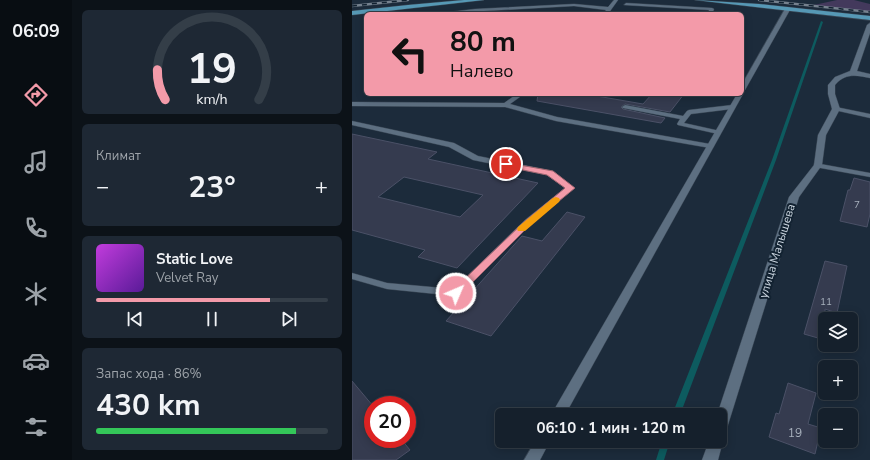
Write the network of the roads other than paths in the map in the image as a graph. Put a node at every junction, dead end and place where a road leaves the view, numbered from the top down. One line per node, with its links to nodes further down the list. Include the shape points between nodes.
1 (482, 0): 12 (main road)
2 (616, 0): 8 (lane)
3 (664, 0): 6 (lane)
4 (697, 0): 7 (main road)
5 (626, 4): 6 (lane)
6 (663, 7): 11 (lane, via 712,9)
7 (788, 8): 13 (main road); 18 (street)
8 (610, 9): 9 (lane, via 574,5); 10 (lane)
9 (454, 12)
10 (608, 12)
11 (711, 12)
12 (352, 13)
13 (870, 18)
14 (870, 25): 15 (street)
15 (867, 42): 16 (street)
16 (853, 72): 17 (street); 25 (street, via 831,84 829,89)
17 (870, 76)
18 (744, 86)
19 (518, 96): 22 (lane)
20 (739, 96): 24 (street)
21 (352, 104): 22 (lane)
22 (505, 105): 30 (lane, via 556,119)
23 (625, 107): 27 (lane)
24 (732, 107): 27 (lane, via 689,112); 29 (street)
25 (836, 109): 26 (lane); 31 (street, улица Малышева, via 822,135)
26 (870, 116)
27 (685, 118): 29 (lane, via 680,124)
28 (352, 123): 33 (lane, via 451,145 476,158 550,173 570,188 528,222 456,293 387,286)
29 (718, 132): 30 (street)
30 (710, 146): 34 (street)
31 (818, 165): 32 (lane); 35 (street, улица Малышева, via 794,197)
32 (870, 175)
33 (352, 276)
34 (562, 408)
35 (726, 408)
36 (539, 448): 38 (street)
37 (714, 448): 39 (street)
38 (532, 460)
39 (710, 460)

